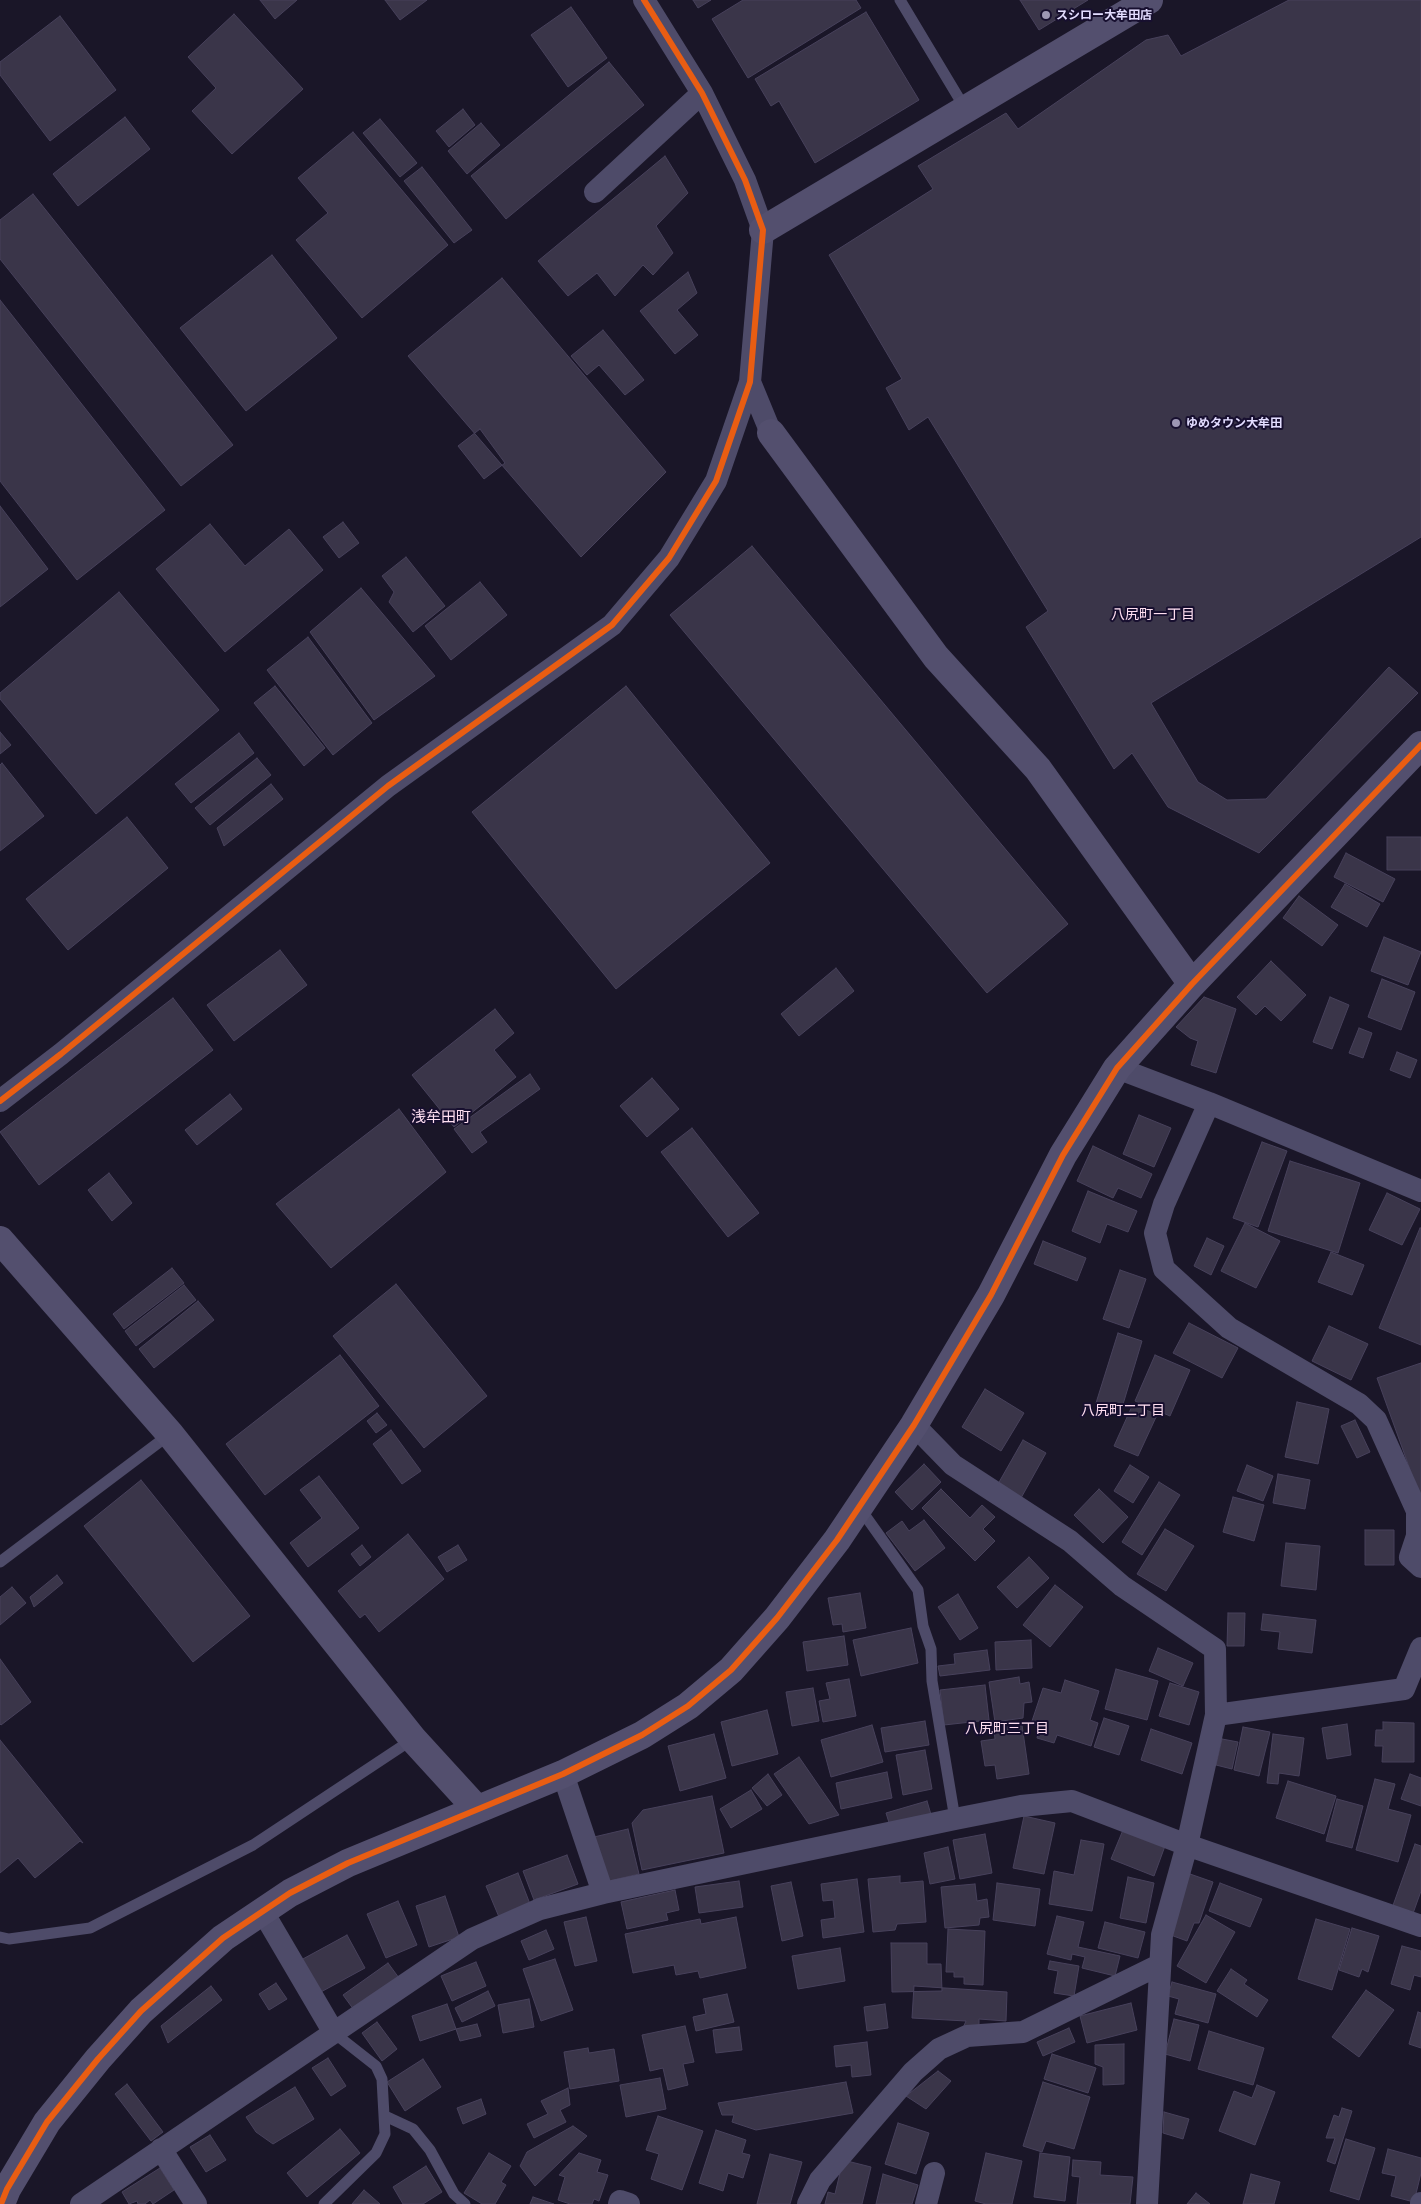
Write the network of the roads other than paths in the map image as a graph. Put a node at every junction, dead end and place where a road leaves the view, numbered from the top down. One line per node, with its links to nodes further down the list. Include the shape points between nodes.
1 (644, 0): 4 (street)
2 (900, 0): 5 (lane)
3 (1149, 0): 5 (street)
4 (702, 94): 6 (street); 7 (street, via 745,180)
5 (966, 110): 7 (street)
6 (595, 192)
7 (762, 230): 8 (street)
8 (750, 382): 9 (street); 13 (street, via 716,480 669,558 612,624 388,786)
9 (771, 433): 11 (street, via 936,657 1038,769)
10 (1419, 752): 11 (street)
11 (1192, 984): 12 (street)
12 (1117, 1068): 14 (street); 17 (street, via 1063,1155 991,1295)
13 (0, 1101)
14 (1209, 1103): 15 (street); 21 (street, via 1164,1204 1155,1233 1164,1269 1229,1328 1359,1404 1376,1420 1417,1511 1417,1536 1410,1557)
15 (1421, 1192)
16 (0, 1240): 18 (street)
17 (914, 1425): 23 (street, via 953,1465 1070,1541 1122,1586 1215,1649); 25 (street, via 837,1540 777,1618 731,1670 688,1706 642,1736)
18 (170, 1434): 20 (lane); 24 (street)
19 (864, 1514): 27 (lane, via 918,1590 923,1626 931,1649 932,1681)
20 (0, 1562)
21 (1421, 1567)
22 (1421, 1648): 23 (street, via 1404,1690)
23 (1216, 1715): 28 (street)
24 (413, 1739): 26 (street); 33 (lane, via 252,1845 90,1928)
25 (563, 1774): 26 (street); 29 (street)
26 (477, 1809): 30 (street, via 348,1862 290,1893)
27 (955, 1819): 28 (street, via 1020,1806 1072,1801); 29 (street)
28 (1186, 1845): 31 (street); 34 (street, via 1162,1935)
29 (603, 1893): 35 (street, via 540,1908 472,1939)
30 (263, 1912): 35 (street); 39 (street, via 223,1938 141,2011 104,2052 47,2122)
31 (1421, 1926)
32 (0, 1927): 33 (lane)
33 (5, 1938)
34 (1159, 1965): 46 (street, via 1023,2032 967,2036 939,2049 913,2072 820,2180); 48 (street)
35 (334, 2034): 36 (lane, via 376,2066 382,2079); 37 (street)
36 (385, 2116): 42 (lane, via 385,2134 376,2153); 43 (lane, via 413,2129 430,2150 454,2194)
37 (161, 2149): 40 (street); 41 (street)
38 (934, 2173): 47 (street)
39 (1, 2204)
40 (81, 2204)
41 (196, 2204)
42 (324, 2204)
43 (465, 2204)
44 (619, 2204): 45 (street, via 620,2201)
45 (629, 2204)
46 (808, 2204)
47 (926, 2204)
48 (1147, 2204)

